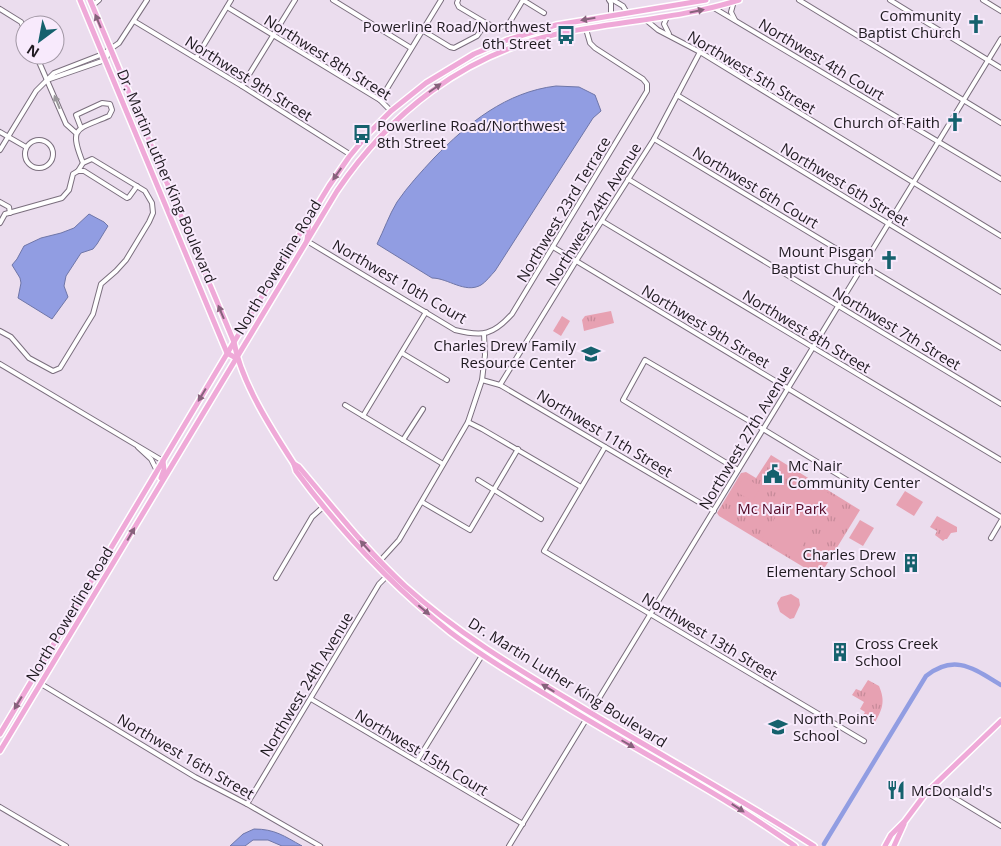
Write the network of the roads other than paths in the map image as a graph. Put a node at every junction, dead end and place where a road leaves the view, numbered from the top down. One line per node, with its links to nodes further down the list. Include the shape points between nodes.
1 (80, 0): 43 (main road, Dr. Martin Luther King Boulevard)
2 (99, 0): 16 (street)
3 (147, 0): 29 (street)
4 (232, 0): 17 (street)
5 (295, 0): 34 (street)
6 (333, 0): 38 (street)
7 (441, 0): 33 (street)
8 (458, 0): 30 (street, via 460,7)
9 (611, 0): 23 (street, via 623,6); 24 (street)
10 (706, 0): 15 (main road, North Powerline Road)
11 (798, 0): 53 (street)
12 (890, 0): 45 (street)
13 (983, 0): 21 (street)
14 (736, 1): 19 (main road, North Powerline Road); 28 (street, via 732,12)
15 (683, 2): 18 (main road, North Powerline Road)
16 (91, 3): 40 (main road, Dr. Martin Luther King Boulevard, one-way to 16)
17 (227, 8): 34 (street, Northwest 8th Street); 44 (street)
18 (659, 8): 23 (main road, North Powerline Road); 27 (main road)
19 (714, 8): 25 (main road, North Powerline Road, one-way to 19); 28 (street, Northwest 4th Court)
20 (0, 9): 26 (street)
21 (1001, 11)
22 (544, 13): 30 (street, via 523,0 508,25 497,28)
23 (627, 13): 24 (main road, North Powerline Road); 31 (main road)
24 (611, 15): 37 (main road, North Powerline Road, one-way to 37, via 556,24)
25 (667, 16): 27 (main road, North Powerline Road); 35 (street, Northwest 5th Street, via 664,24)
26 (15, 18)
27 (646, 20): 31 (main road, North Powerline Road); 35 (street, Northwest 5th Street)
28 (735, 20): 64 (street, Northwest 4th Court)
29 (134, 21): 40 (street, via 119,44); 44 (street, Northwest 9th Street)
30 (486, 23): 33 (street, via 477,36 454,48)
31 (614, 24): 32 (main road, North Powerline Road)
32 (586, 29): 42 (main road, North Powerline Road, via 529,42); 82 (street, Northwest 23rd Terrace, via 590,43 643,79 647,91)
33 (422, 30): 38 (street)
34 (274, 35): 50 (street); 52 (street, Northwest 8th Street)
35 (670, 36): 41 (street, Northwest 5th Street)
36 (1001, 39): 45 (street, Northwest 27th Avenue)
37 (498, 44): 39 (main road, North Powerline Road); 42 (main road)
38 (412, 48): 52 (street)
39 (486, 49): 46 (main road); 54 (main road, North Powerline Road, via 447,69)
40 (110, 50): 43 (street); 90 (main road, Dr. Martin Luther King Boulevard, one-way to 40)
41 (700, 52): 51 (street, Northwest 24th Avenue); 72 (street, Northwest 5th Street)
42 (492, 56): 46 (main road, North Powerline Road)
43 (104, 57): 49 (street); 93 (main road, Dr. Martin Luther King Boulevard)
44 (196, 58): 50 (street, Northwest 9th Street)
45 (988, 60): 48 (street); 53 (street, Northwest 27th Avenue)
46 (479, 62): 56 (main road, North Powerline Road, one-way to 46, via 430,91)
47 (40, 65): 49 (street)
48 (1001, 68)
49 (47, 80): 61 (street, one-way to 49, via 66,124); 62 (street, via 36,91)
50 (242, 86): 67 (street, Northwest 9th Street)
51 (678, 95): 63 (street, Northwest 24th Avenue); 79 (street, Northwest 6th Street)
52 (380, 100): 55 (street, Northwest 8th Street)
53 (964, 100): 57 (street); 64 (street, Northwest 27th Avenue)
54 (400, 104): 55 (main road, North Powerline Road); 56 (main road)
55 (391, 111): 59 (main road); 67 (main road, North Powerline Road)
56 (397, 119): 59 (main road, North Powerline Road)
57 (1001, 123)
58 (81, 128): 58 (street, via 76,115 102,103 110,104 109,116); 61 (street)
59 (388, 128): 81 (main road, North Powerline Road, via 357,162)
60 (0, 132): 62 (street)
61 (76, 133): 68 (street)
62 (8, 137): 65 (street); 66 (street)
63 (654, 139): 70 (street, Northwest 24th Avenue); 84 (street, Northwest 6th Court)
64 (938, 142): 71 (street, Northwest 4th Court); 72 (street, Northwest 27th Avenue)
65 (26, 148): 65 (street, via 26,160 32,167 45,167 52,161 53,151 48,143 33,141)
66 (0, 150)
67 (350, 155): 76 (main road, North Powerline Road, one-way to 76)
68 (83, 163): 69 (street); 73 (street, via 92,159)
69 (78, 170): 73 (street, via 127,198); 75 (street, via 62,198)
70 (628, 179): 77 (street, Northwest 24th Avenue); 86 (street, Northwest 7th Street)
71 (1001, 179)
72 (913, 182): 79 (street, Northwest 27th Avenue); 80 (street, Northwest 5th Street)
73 (136, 186): 88 (street, via 148,195 153,213 126,260 101,284 93,314 60,368 53,371 29,358 11,337)
74 (0, 202): 75 (street, via 9,208)
75 (10, 213): 78 (street, via 5,214)
76 (310, 217): 81 (main road); 90 (main road, North Powerline Road)
77 (602, 220): 83 (street, Northwest 24th Avenue); 91 (street, Northwest 8th Street)
78 (0, 223)
79 (888, 224): 84 (street, Northwest 27th Avenue); 85 (street, Northwest 6th Street)
80 (1001, 236)
81 (307, 241): 87 (street, Northwest 10th Court); 95 (main road, North Powerline Road)
82 (554, 247): 83 (street, Northwest 9th Street); 89 (street, Northwest 23rd Terrace, via 512,314 501,326)
83 (576, 260): 99 (street, Northwest 24th Avenue); 100 (street, Northwest 9th Street)
84 (863, 265): 86 (street, Northwest 27th Avenue); 92 (street, Northwest 6th Court)
85 (1001, 292)
86 (838, 306): 91 (street, Northwest 27th Avenue); 101 (street, Northwest 7th Street)
87 (426, 312): 89 (street, Northwest 10th Court, via 455,330); 94 (street)
88 (0, 331)
89 (484, 334): 98 (street)
90 (234, 342): 93 (main road, North Powerline Road); 95 (main road, Dr. Martin Luther King Boulevard)
91 (813, 347): 100 (street, Northwest 27th Avenue); 112 (street, Northwest 8th Street)
92 (1001, 348)
93 (227, 353): 95 (main road); 109 (main road, North Powerline Road, one-way to 109)
94 (402, 353): 97 (street); 104 (street)
95 (236, 358): 114 (main road, North Powerline Road); 115 (main road, Dr. Martin Luther King Boulevard, via 271,428)
96 (0, 364): 108 (street)
97 (447, 380)
98 (482, 380): 99 (street, Northwest 11th Street); 105 (street)
99 (500, 385): 110 (street, Northwest 11th Street)
100 (788, 388): 106 (street, Northwest 27th Avenue); 127 (street, Northwest 9th Street)
101 (1001, 404)
102 (345, 405): 104 (street)
103 (423, 409): 107 (street)
104 (363, 416): 107 (street)
105 (468, 422): 111 (street); 116 (street)
106 (763, 429): 117 (street, Northwest 27th Avenue); 117 (street, via 645,360 622,400); 120 (street)
107 (403, 440): 116 (street)
108 (134, 444): 113 (street); 118 (street, via 151,459)
109 (172, 447): 113 (main road, North Powerline Road); 114 (main road)
110 (605, 447): 122 (street); 126 (street, Northwest 11th Street)
111 (518, 449): 122 (street); 123 (street)
112 (1001, 460)
113 (163, 461): 118 (main road, North Powerline Road); 121 (main road)
114 (172, 464): 121 (main road, North Powerline Road)
115 (294, 464): 125 (main road, Dr. Martin Luther King Boulevard); 131 (main road, Dr. Martin Luther King Boulevard, one-way to 115)
116 (443, 464): 124 (street)
117 (738, 470): 126 (street, Northwest 27th Avenue)
118 (157, 471): 144 (main road, North Powerline Road, one-way to 144)
119 (478, 480): 123 (street)
120 (852, 483)
121 (159, 486): 139 (main road, North Powerline Road, one-way to 121)
122 (581, 487): 136 (street, Northwest 13th Street, via 544,551)
123 (494, 490): 124 (street, via 470,530); 128 (street)
124 (422, 502): 131 (street, via 399,540)
125 (323, 507): 132 (main road, Dr. Martin Luther King Boulevard); 134 (street, via 312,517)
126 (714, 511): 136 (street, Northwest 27th Avenue)
127 (1001, 517)
128 (541, 519)
129 (1001, 521): 130 (street)
130 (991, 538)
131 (380, 562): 132 (street); 135 (main road, Dr. Martin Luther King Boulevard)
132 (375, 566): 133 (main road, Dr. Martin Luther King Boulevard)
133 (386, 577): 135 (main road); 138 (main road, Dr. Martin Luther King Boulevard, one-way to 138); 140 (street, Northwest 24th Avenue)
134 (276, 578)
135 (418, 597): 137 (main road, Dr. Martin Luther King Boulevard)
136 (651, 615): 141 (street, Northwest 27th Avenue); 145 (street, Northwest 13th Street)
137 (486, 649): 138 (street); 141 (main road, Dr. Martin Luther King Boulevard, one-way to 137)
138 (482, 654): 142 (main road, Dr. Martin Luther King Boulevard); 147 (street)
139 (41, 684): 146 (main road, North Powerline Road); 153 (street, Northwest 16th Street)
140 (311, 699): 147 (street, Northwest 15th Court); 153 (street, Northwest 24th Avenue)
141 (590, 713): 142 (street, Northwest 27th Avenue); 149 (main road, Dr. Martin Luther King Boulevard)
142 (586, 719): 148 (main road, Dr. Martin Luther King Boulevard, one-way to 148); 156 (street, Northwest 27th Avenue)
143 (1001, 721): 151 (main road)
144 (0, 734)
145 (864, 740)
146 (0, 751)
147 (416, 761): 156 (street, Northwest 15th Court)
148 (676, 772): 149 (main road); 150 (main road, Dr. Martin Luther King Boulevard)
149 (702, 779): 152 (main road, Dr. Martin Luther King Boulevard)
150 (696, 784): 152 (main road, via 699,782 720,793); 161 (main road, Dr. Martin Luther King Boulevard, one-way to 161, via 733,804)
151 (934, 786): 155 (main road); 157 (street)
152 (725, 792): 162 (main road, Dr. Martin Luther King Boulevard)
153 (247, 804): 159 (street, Northwest 16th Street)
154 (0, 807): 158 (street)
155 (905, 821): 163 (main road); 164 (main road)
156 (523, 824): 160 (street, Northwest 27th Avenue)
157 (1001, 826)
158 (66, 846)
159 (320, 846)
160 (509, 846)
161 (794, 846)
162 (814, 846)
163 (885, 846)
164 (894, 846)

